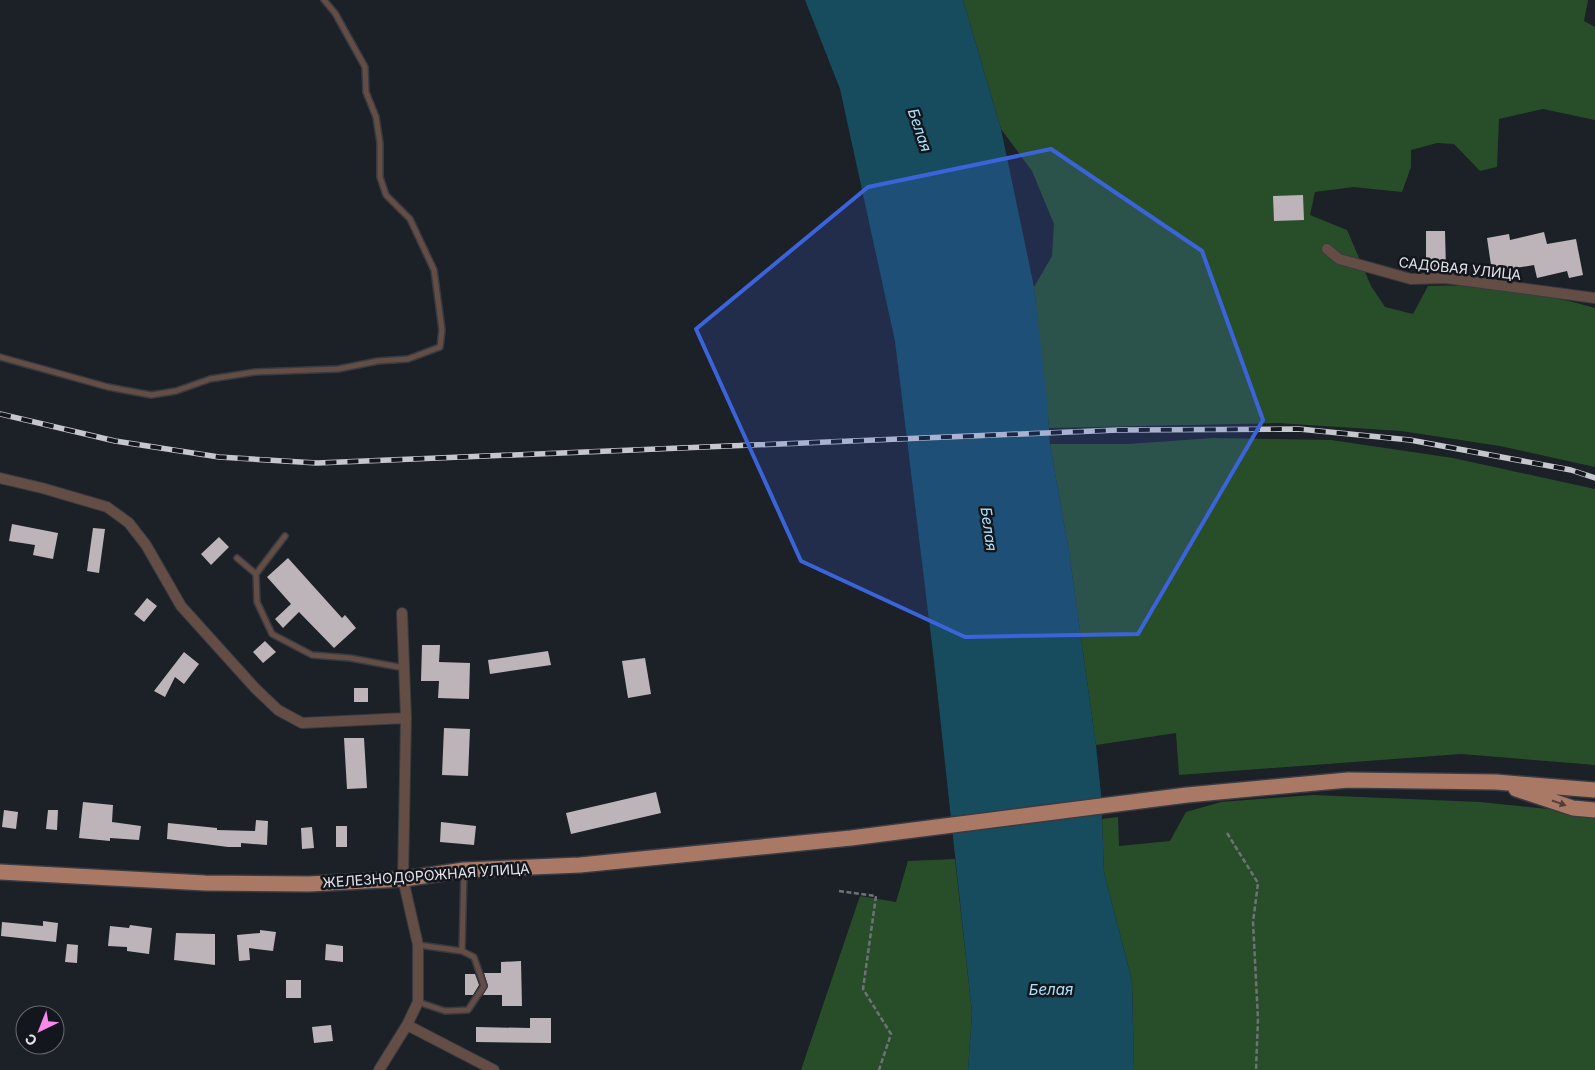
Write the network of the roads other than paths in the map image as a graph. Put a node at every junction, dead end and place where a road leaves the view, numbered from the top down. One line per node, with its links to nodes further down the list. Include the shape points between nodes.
1 (324, 0): 4 (lane, via 335,13 365,67 366,92 376,117 380,177 386,195 410,219 434,270 442,330 440,347 408,359 338,369 255,372 210,379 176,391 151,395 108,387)
2 (1327, 249): 3 (street, САДОВАЯ УЛИЦА, via 1339,259 1410,280 1445,278)
3 (1595, 298)
4 (0, 357)
5 (0, 478): 11 (street, via 107,508 129,524 146,545 181,606 278,710 302,723)
6 (285, 536): 8 (lane)
7 (237, 558): 8 (lane)
8 (256, 574): 10 (lane, via 257,602 272,634 312,655)
9 (402, 613): 10 (street)
10 (404, 668): 11 (street)
11 (406, 718): 17 (street)
12 (1496, 782): 13 (main road); 14 (main road, one-way to 14, via 1573,808); 15 (main road, ЖЕЛЕЗНОДОРОЖНАЯ УЛИЦА, via 1348,780 1187,795 851,838 580,865)
13 (1595, 790)
14 (1595, 810)
15 (464, 870): 17 (main road, ЖЕЛЕЗНОДОРОЖНАЯ УЛИЦА); 19 (lane)
16 (0, 872): 17 (main road, ЖЕЛЕЗНОДОРОЖНАЯ УЛИЦА, via 243,883 310,884)
17 (403, 879): 18 (street)
18 (418, 946): 19 (lane); 20 (street)
19 (462, 951): 20 (lane, via 474,957 484,986 468,1010 444,1011)
20 (418, 1002): 21 (street)
21 (407, 1025): 22 (street); 23 (street)
22 (379, 1070)
23 (494, 1070)

